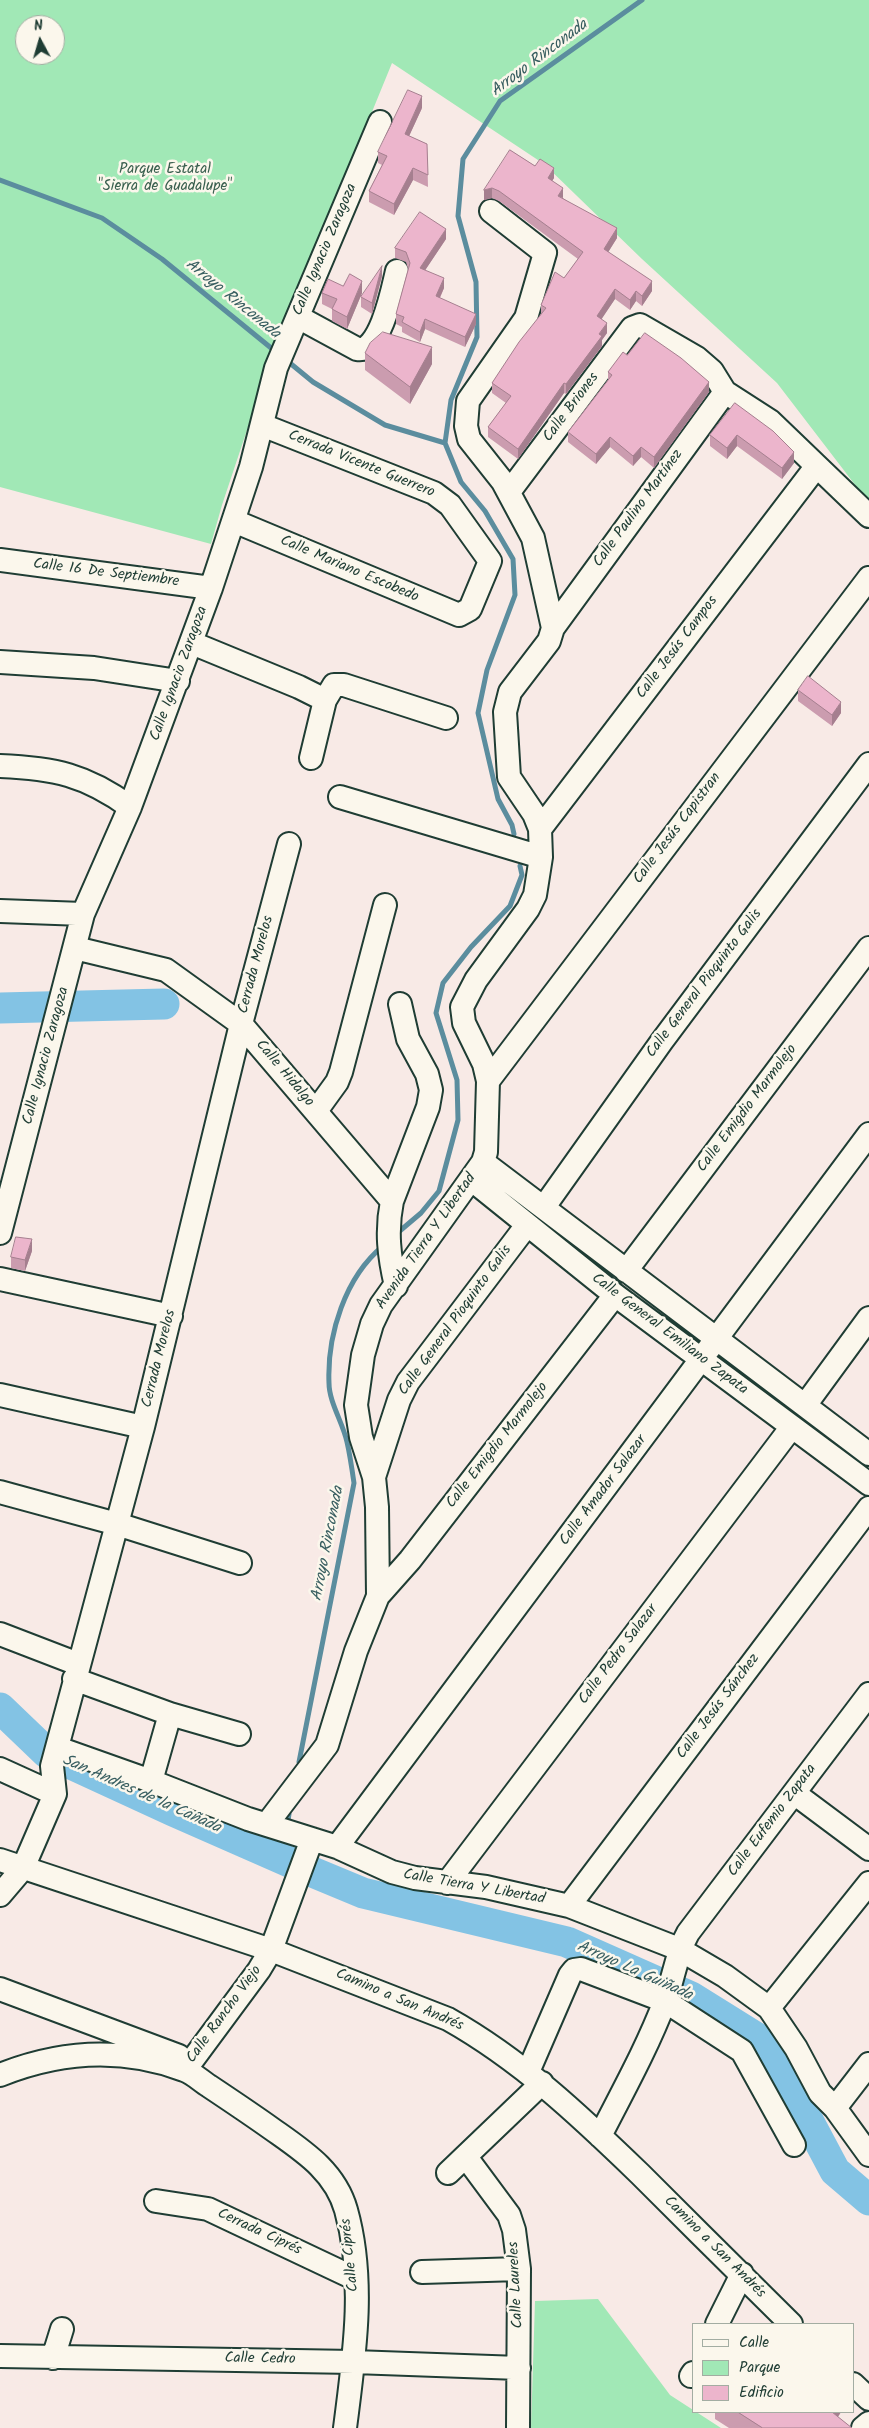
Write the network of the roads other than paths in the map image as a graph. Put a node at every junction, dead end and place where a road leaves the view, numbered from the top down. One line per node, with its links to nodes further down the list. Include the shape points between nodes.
1 (380, 122): 4 (street, Calle Ignacio Zaragoza)
2 (491, 211): 8 (street, via 545,253 526,318 467,404 466,432 469,439)
3 (397, 270): 4 (street, via 391,299 373,344 366,348 356,349)
4 (298, 316): 6 (street, Calle Ignacio Zaragoza, via 276,368)
5 (725, 392): 7 (street, via 770,422); 8 (street, Calle Briones, via 712,371 697,358 637,325); 15 (street, Calle Paulino Martínez)
6 (262, 425): 10 (street, Calle Ignacio Zaragoza); 14 (street, Cerrada Vicente Guerrero, via 434,494 450,504 490,561 470,609)
7 (816, 467): 9 (street); 26 (street, Calle Jesús Campos)
8 (509, 492): 15 (street, via 534,538)
9 (869, 516)
10 (234, 521): 13 (street, Calle Ignacio Zaragoza); 14 (street, Calle Mariano Escobedo, via 453,614)
11 (0, 560): 13 (street, Calle 16 De Septiembre)
12 (869, 578): 36 (street, Calle Jesús Capistran)
13 (211, 588): 16 (street, Calle Ignacio Zaragoza)
14 (464, 614)
15 (553, 628): 26 (street, Avenida Tierra Y Libertad, via 549,641 510,692 505,712 509,777 534,814)
16 (192, 644): 18 (street, Calle Ignacio Zaragoza); 19 (street)
17 (0, 662): 18 (street, via 94,668)
18 (178, 681): 25 (street, Calle Ignacio Zaragoza)
19 (325, 700): 20 (street, via 332,686 344,685); 21 (street)
20 (446, 718)
21 (311, 758)
22 (869, 764): 41 (street, Calle General Pioquinto Galis, via 662,1041)
23 (0, 766): 25 (street, via 68,774 95,784)
24 (340, 797): 28 (street)
25 (130, 807): 31 (street, Calle Ignacio Zaragoza)
26 (540, 829): 28 (street, Avenida Tierra Y Libertad)
27 (289, 844): 35 (street, Cerrada Morelos)
28 (541, 857): 36 (street, Avenida Tierra Y Libertad, via 532,903 463,1000 464,1023 484,1064)
29 (385, 905): 37 (street, via 341,1072)
30 (0, 911): 31 (street)
31 (83, 914): 32 (street, Calle Ignacio Zaragoza)
32 (75, 948): 35 (street, Calle Hidalgo, via 166,970); 43 (street, Calle Ignacio Zaragoza)
33 (869, 948): 44 (street, Calle Emigdio Marmolejo)
34 (400, 1004): 40 (street, via 408,1040 427,1074 431,1090 428,1107)
35 (241, 1024): 37 (street, Calle Hidalgo); 48 (street, Cerrada Morelos)
36 (488, 1081): 39 (street, Avenida Tierra Y Libertad, via 487,1134)
37 (316, 1111): 40 (street, Calle Hidalgo)
38 (869, 1134): 50 (street, Calle Amador Salazar)
39 (478, 1171): 41 (street, Calle General Emiliano Zapata); 42 (street, Calle General Emiliano Zapata); 46 (street, Avenida Tierra Y Libertad)
40 (392, 1201): 46 (street, via 387,1233)
41 (544, 1207): 44 (street, Calle General Emiliano Zapata)
42 (527, 1225): 47 (street, Calle General Emiliano Zapata); 57 (street, Calle General Pioquinto Galis, via 408,1382 396,1407)
43 (0, 1233)
44 (626, 1271): 50 (street, Calle General Emiliano Zapata)
45 (0, 1279): 48 (street)
46 (396, 1286): 57 (street, Avenida Tierra Y Libertad, via 381,1305 372,1324 357,1391 356,1405 362,1437)
47 (615, 1295): 51 (street, Calle General Emiliano Zapata); 63 (street, Calle Emigdio Marmolejo, via 410,1560)
48 (171, 1316): 54 (street, Cerrada Morelos)
49 (869, 1318): 53 (street)
50 (717, 1340): 51 (street, Calle Amador Salazar); 53 (street, Calle General Emiliano Zapata)
51 (702, 1361): 55 (street, Calle General Emiliano Zapata); 76 (street, Calle Amador Salazar)
52 (0, 1395): 54 (street)
53 (806, 1404): 56 (street, Calle General Emiliano Zapata)
54 (143, 1427): 61 (street, Cerrada Morelos)
55 (791, 1428): 58 (street, Calle General Emiliano Zapata); 80 (street, Calle Pedro Salazar)
56 (869, 1454)
57 (374, 1477): 63 (street, Avenida Tierra Y Libertad)
58 (869, 1484)
59 (0, 1492): 61 (street)
60 (869, 1508): 83 (street, Calle Jesús Sánchez)
61 (117, 1524): 62 (street); 65 (street, Cerrada Morelos)
62 (240, 1563)
63 (378, 1596): 74 (street, Avenida Tierra Y Libertad, via 356,1651 331,1737)
64 (0, 1634): 65 (street)
65 (76, 1672): 67 (street); 69 (street, Cerrada Morelos)
66 (869, 1694): 72 (street, Calle Eufemio Zapata)
67 (170, 1714): 68 (street); 71 (street)
68 (239, 1734)
69 (56, 1756): 71 (street, Calle Tierra Y Libertad); 73 (street, Cerrada Morelos)
70 (0, 1769): 73 (street)
71 (151, 1781): 74 (street, Calle Tierra Y Libertad)
72 (794, 1793): 77 (street); 85 (street, Calle Eufemio Zapata, via 688,1933)
73 (55, 1794): 79 (street, Cerrada Morelos)
74 (267, 1824): 75 (street, Calle Tierra Y Libertad)
75 (312, 1838): 76 (street, Calle Tierra Y Libertad); 84 (street, Calle Rancho Viejo)
76 (337, 1847): 80 (street, Calle Tierra Y Libertad, via 392,1872)
77 (869, 1849)
78 (0, 1860): 79 (street, Camino a San Andrés)
79 (23, 1868): 82 (street, Cerrada Morelos); 84 (street, Camino a San Andrés)
80 (447, 1883): 83 (street, Calle Tierra Y Libertad, via 486,1887)
81 (869, 1883): 88 (street)
82 (0, 1895)
83 (569, 1906): 85 (street, Calle Tierra Y Libertad)
84 (272, 1950): 90 (street, Calle Rancho Viejo); 92 (street, Camino a San Andrés, via 448,2018 503,2052)
85 (677, 1959): 87 (street, Calle Eufemio Zapata); 88 (street, Calle Tierra Y Libertad, via 725,1976)
86 (0, 1989): 90 (street)
87 (666, 1999): 92 (street, via 582,1969 574,1970); 94 (street, Calle Eufemio Zapata); 95 (street, via 742,2051)
88 (768, 2008): 93 (street, Calle Tierra Y Libertad, via 796,2048 820,2093)
89 (869, 2064): 93 (street)
90 (189, 2065): 91 (street, Calle Rancho Viejo, via 106,2053 47,2059); 103 (street, Calle Ciprés, via 324,2168 346,2210)
91 (0, 2075)
92 (535, 2078): 94 (street, Camino a San Andrés); 97 (street)
93 (835, 2108): 96 (street, Calle Tierra Y Libertad)
94 (600, 2136): 102 (street, Camino a San Andrés)
95 (794, 2145)
96 (869, 2155)
97 (466, 2157): 98 (street); 100 (street, Calle Laureles, via 508,2215 514,2230)
98 (448, 2173)
99 (156, 2201): 103 (street, Cerrada Ciprés, via 208,2209)
100 (519, 2269): 101 (street); 110 (street, Calle Laureles)
101 (422, 2272)
102 (742, 2274): 104 (street); 105 (street, Camino a San Andrés)
103 (356, 2279): 109 (street, Calle Ciprés)
104 (718, 2323)
105 (790, 2323)
106 (62, 2329): 108 (street)
107 (0, 2356): 108 (street, Calle Cedro)
108 (53, 2358): 109 (street, Calle Cedro)
109 (354, 2362): 110 (street, Calle Cedro); 114 (street, Calle Ciprés)
110 (519, 2368): 115 (street, Calle Laureles)
111 (854, 2385): 112 (street)
112 (869, 2399)
113 (869, 2423): 116 (street)
114 (345, 2428)
115 (518, 2428)
116 (863, 2428)

